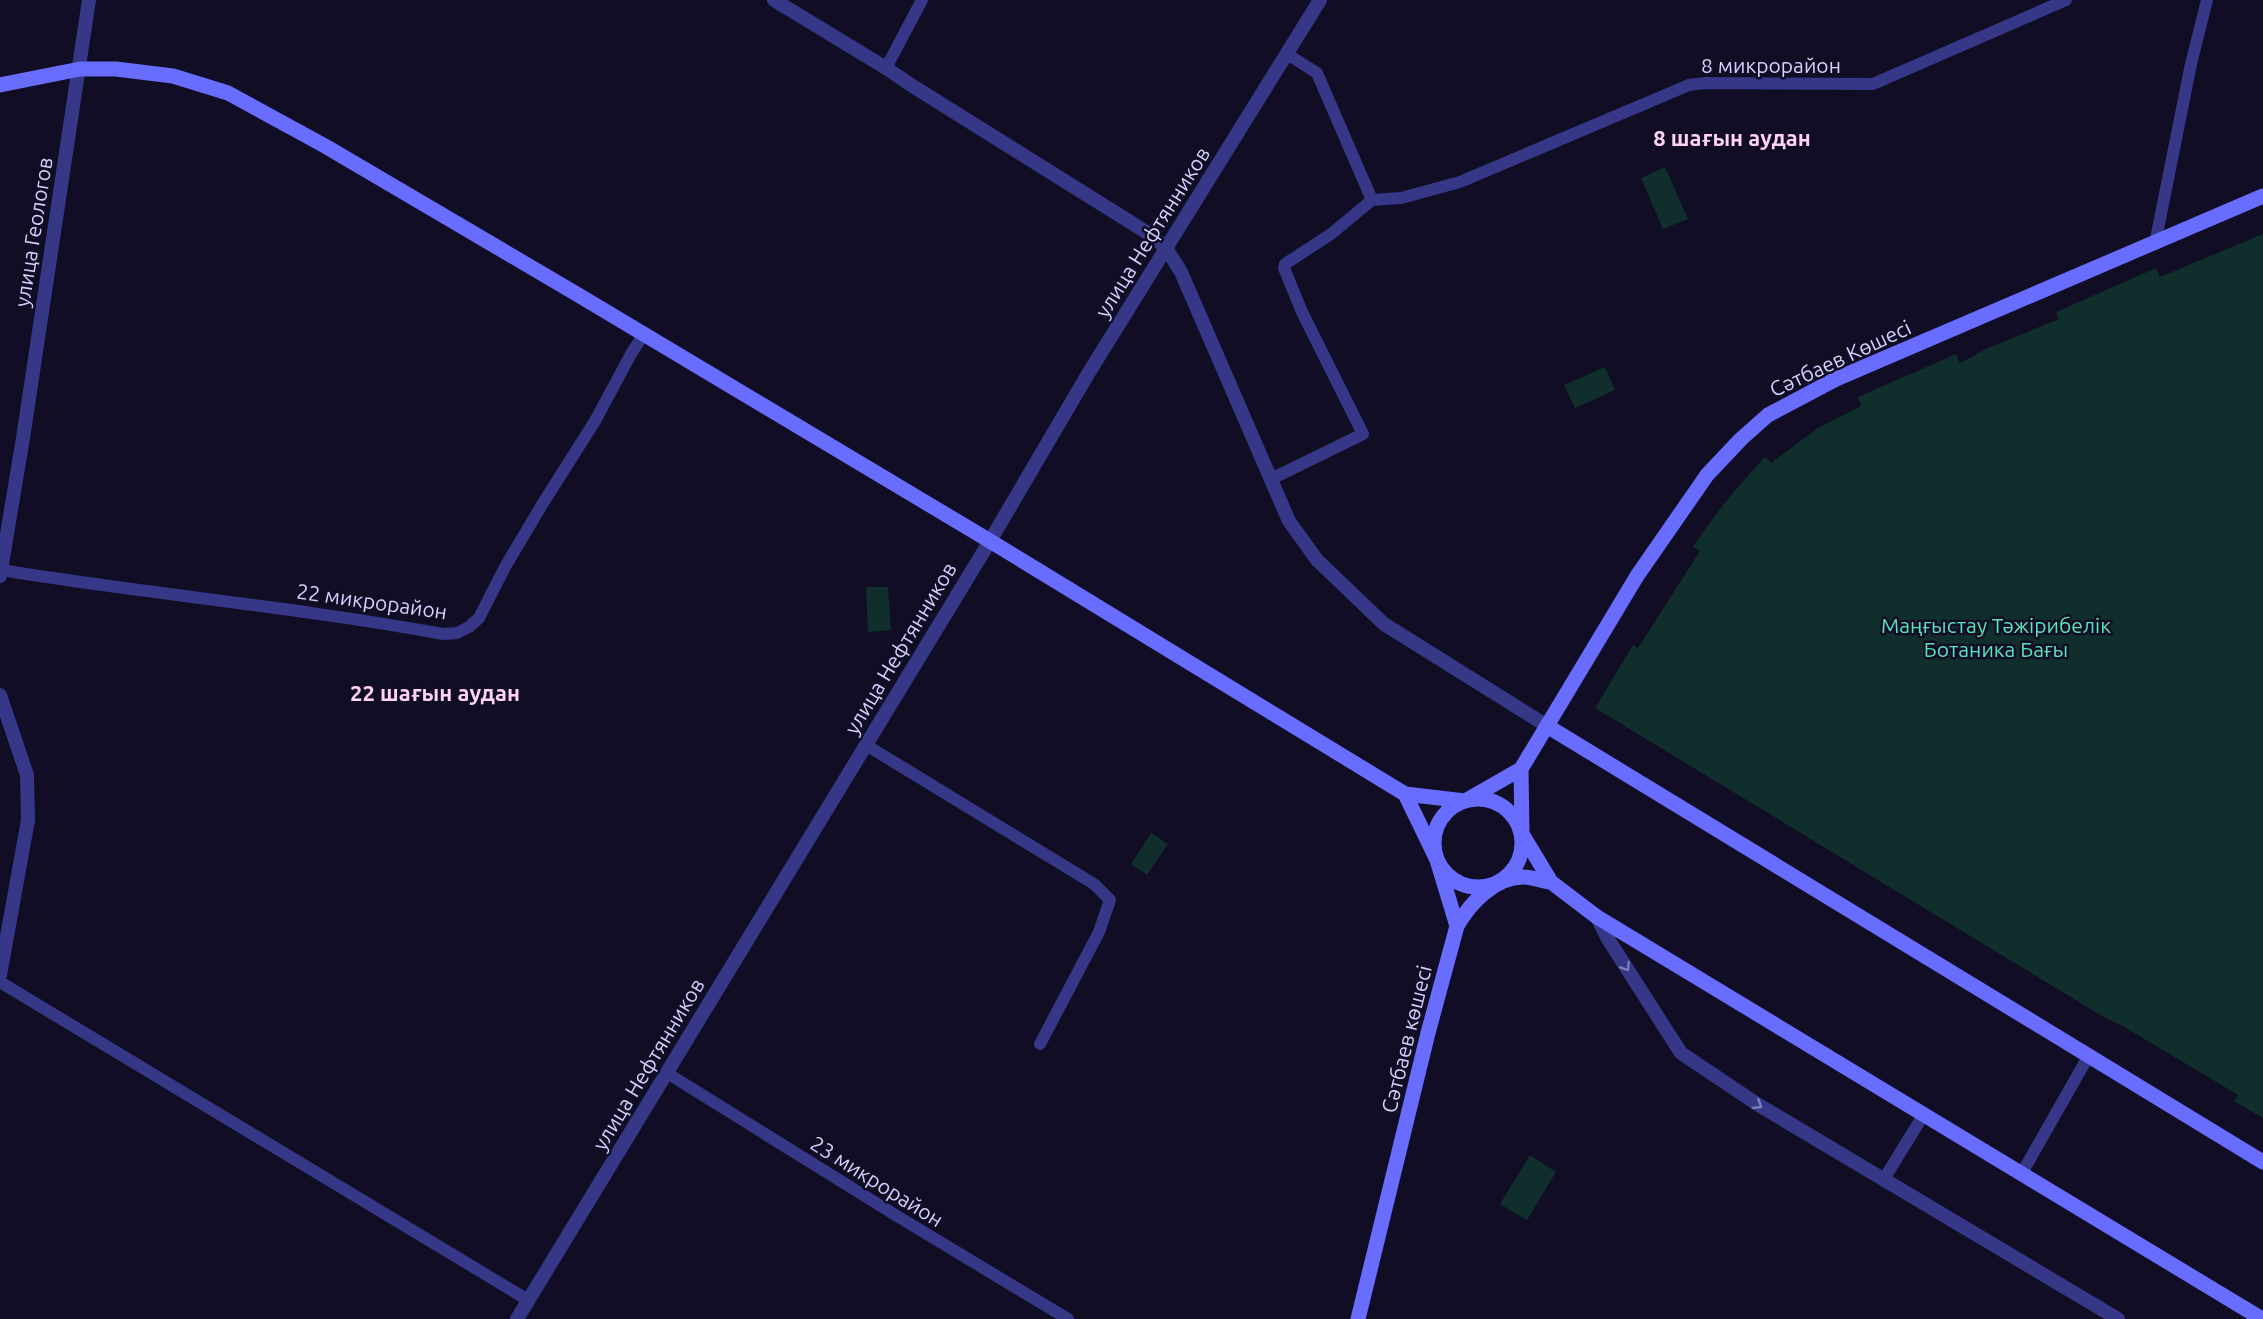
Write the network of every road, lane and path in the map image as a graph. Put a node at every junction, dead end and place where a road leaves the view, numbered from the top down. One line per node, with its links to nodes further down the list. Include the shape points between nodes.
1 (89, 0): 9 (street, улица Геологов)
2 (774, 0): 8 (street)
3 (922, 0): 8 (street)
4 (1320, 0): 7 (street, улица Нефтянников)
5 (2066, 0): 12 (street, 8 микрорайон, via 1873,84 1689,85 1460,182 1401,198)
6 (2206, 0): 13 (street)
7 (1287, 54): 12 (street, via 1317,73); 14 (street, улица Нефтянников)
8 (886, 68): 14 (street)
9 (80, 69): 10 (main road); 15 (main road, via 173,76 228,93); 18 (street, улица Геологов)
10 (0, 85)
11 (2263, 196): 13 (main road, Сәтбаев Көшесі)
12 (1372, 200): 16 (street, via 1284,268 1363,434)
13 (2155, 244): 21 (main road, Сәтбаев Көшесі, via 1836,380 1768,415 1707,475 1672,523)
14 (1166, 248): 16 (street); 17 (street, улица Нефтянников)
15 (644, 334): 17 (main road); 18 (street, 22 микрорайон, via 479,618 457,633)
16 (1271, 479): 21 (street, via 1289,521 1317,560 1384,624)
17 (990, 541): 22 (street, улица Нефтянников); 24 (main road)
18 (1, 570): 19 (street, улица Геологов)
19 (0, 576)
20 (0, 695): 32 (street, via 22,757 29,795)
21 (1547, 726): 23 (main road, Сәтбаев Көшесі); 35 (main road)
22 (866, 745): 34 (street, via 1094,884 1110,900 1099,932); 36 (street, улица Нефтянников)
23 (1521, 769): 25 (main road, Сәтбаев Көшесі); 26 (main road)
24 (1405, 794): 25 (main road); 27 (main road)
25 (1465, 801): 26 (main road, via 1480,799 1507,809); 27 (main road, via 1442,818 1435,832)
26 (1522, 834): 28 (main road); 29 (main road, via 1523,848 1513,872)
27 (1437, 860): 29 (main road, via 1444,872 1465,886); 31 (main road)
28 (1551, 882): 29 (main road, via 1522,877); 30 (main road)
29 (1491, 886): 31 (main road, Сәтбаев көшесі)
30 (1597, 917): 37 (main road); 40 (street, one-way to 40, via 1681,1053 1757,1104)
31 (1457, 926): 44 (main road, Сәтбаев көшесі)
32 (0, 975)
33 (0, 982): 41 (street)
34 (1040, 1044)
35 (2088, 1058): 38 (main road); 39 (street)
36 (667, 1073): 41 (street, улица Нефтянников); 43 (street, 23 микрорайон)
37 (1923, 1114): 39 (main road); 40 (street)
38 (2263, 1162)
39 (2022, 1173): 46 (main road)
40 (1884, 1179): 45 (street)
41 (528, 1300): 42 (street, улица Нефтянников)
42 (517, 1319)
43 (1068, 1319)
44 (1358, 1319)
45 (2118, 1319)
46 (2262, 1319)

